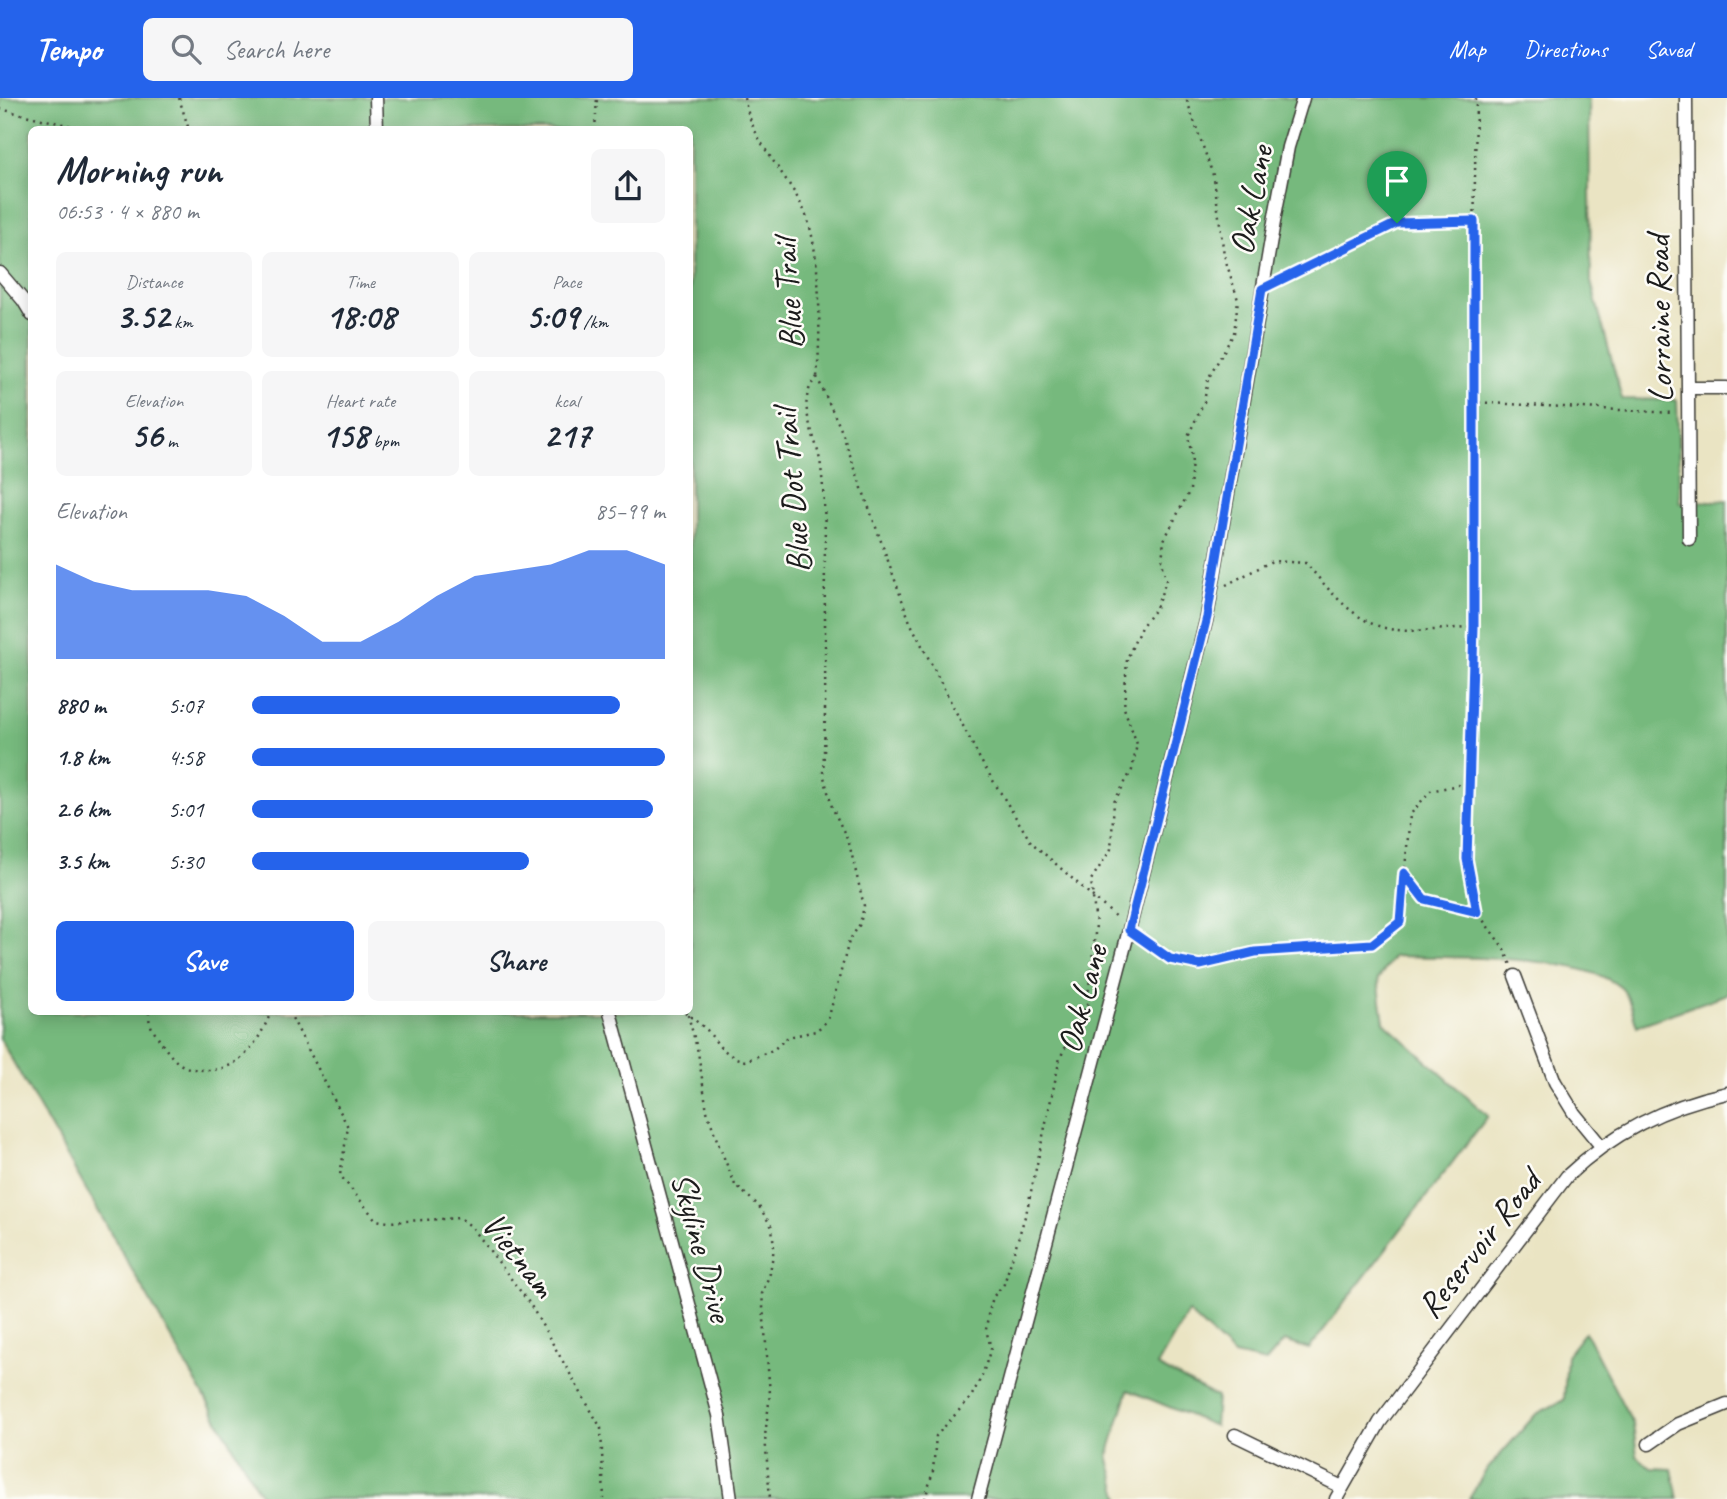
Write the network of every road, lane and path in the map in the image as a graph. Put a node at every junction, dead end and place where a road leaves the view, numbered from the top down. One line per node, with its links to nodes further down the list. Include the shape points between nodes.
1 (179, 98): 11 (path)
2 (376, 98): 12 (street)
3 (597, 98): 13 (path)
4 (744, 98): 18 (path, Blue Trail, via 764,152 784,174 804,209 813,239)
5 (1186, 98): 28 (path, via 1194,128 1209,156 1237,311 1234,333 1208,380 1204,402 1188,436 1190,490 1164,540 1166,581 1127,659 1124,708 1137,744 1132,770 1114,802 1111,849 1091,880)
6 (1303, 98): 16 (street, Oak Lane, via 1288,147)
7 (1476, 98): 14 (path)
8 (1686, 98): 19 (street, Lorraine Road)
9 (0, 109): 10 (path)
10 (71, 126)
11 (188, 126)
12 (377, 126)
13 (595, 126)
14 (1474, 221): 16 (path, via 1397,223); 21 (path)
15 (0, 273): 17 (street)
16 (1262, 289): 24 (street, Oak Lane)
17 (28, 309)
18 (817, 377): 28 (path, Blue Dot Trail, via 840,427 910,622 981,761 1031,842); 37 (path, Blue Dot Trail, via 804,402 817,438 828,552 822,773 849,843 864,906 860,924 849,940 831,1010 816,1031 788,1037 773,1050 745,1061 720,1047)
19 (1688, 388): 20 (street); 22 (street, Lorraine Road)
20 (1727, 388)
21 (1472, 402): 22 (path); 25 (path)
22 (1689, 413): 23 (street, Lorraine Road)
23 (1689, 539)
24 (1212, 586): 25 (path, via 1228,584 1272,561 1306,563 1336,600 1373,626 1406,633); 30 (street, Oak Lane)
25 (1474, 626): 29 (path, via 1467,859)
26 (1468, 783): 27 (path, Blue Dot Trail, via 1430,791 1410,815)
27 (1404, 873): 29 (path, via 1424,899); 30 (path, Blue Dot Trail, via 1400,922 1372,944 1255,952 1200,965 1170,959)
28 (1094, 901): 30 (path, Blue Dot Trail); 47 (path, via 1094,966 1087,1004 1060,1058 1027,1210 1004,1284 990,1306 986,1329 991,1348 971,1398 936,1436)
29 (1477, 912): 31 (path, via 1503,947)
30 (1129, 930): 48 (street, Oak Lane)
31 (1516, 976): 39 (street, via 1555,1082)
32 (149, 1015): 33 (path, via 148,1023 176,1064 190,1070 224,1070 237,1065)
33 (269, 1015)
34 (291, 1015): 44 (path, Vietnam, via 348,1127 340,1175 376,1220 460,1218 472,1227 530,1304 601,1428)
35 (611, 1015): 45 (street, Skyline Drive, via 719,1415)
36 (687, 1015): 46 (path, via 718,1143 735,1185 758,1205 772,1227 774,1248 762,1294 770,1394 765,1436)
37 (688, 1015)
38 (1727, 1093): 39 (street, Reservoir Road, via 1661,1114)
39 (1601, 1146): 43 (street, Reservoir Road, via 1539,1209 1380,1422)
40 (1727, 1404): 42 (street, via 1678,1424)
41 (1235, 1435): 43 (street)
42 (1649, 1444)
43 (1339, 1493)
44 (604, 1499)
45 (731, 1499)
46 (770, 1499)
47 (925, 1499)
48 (978, 1499)

